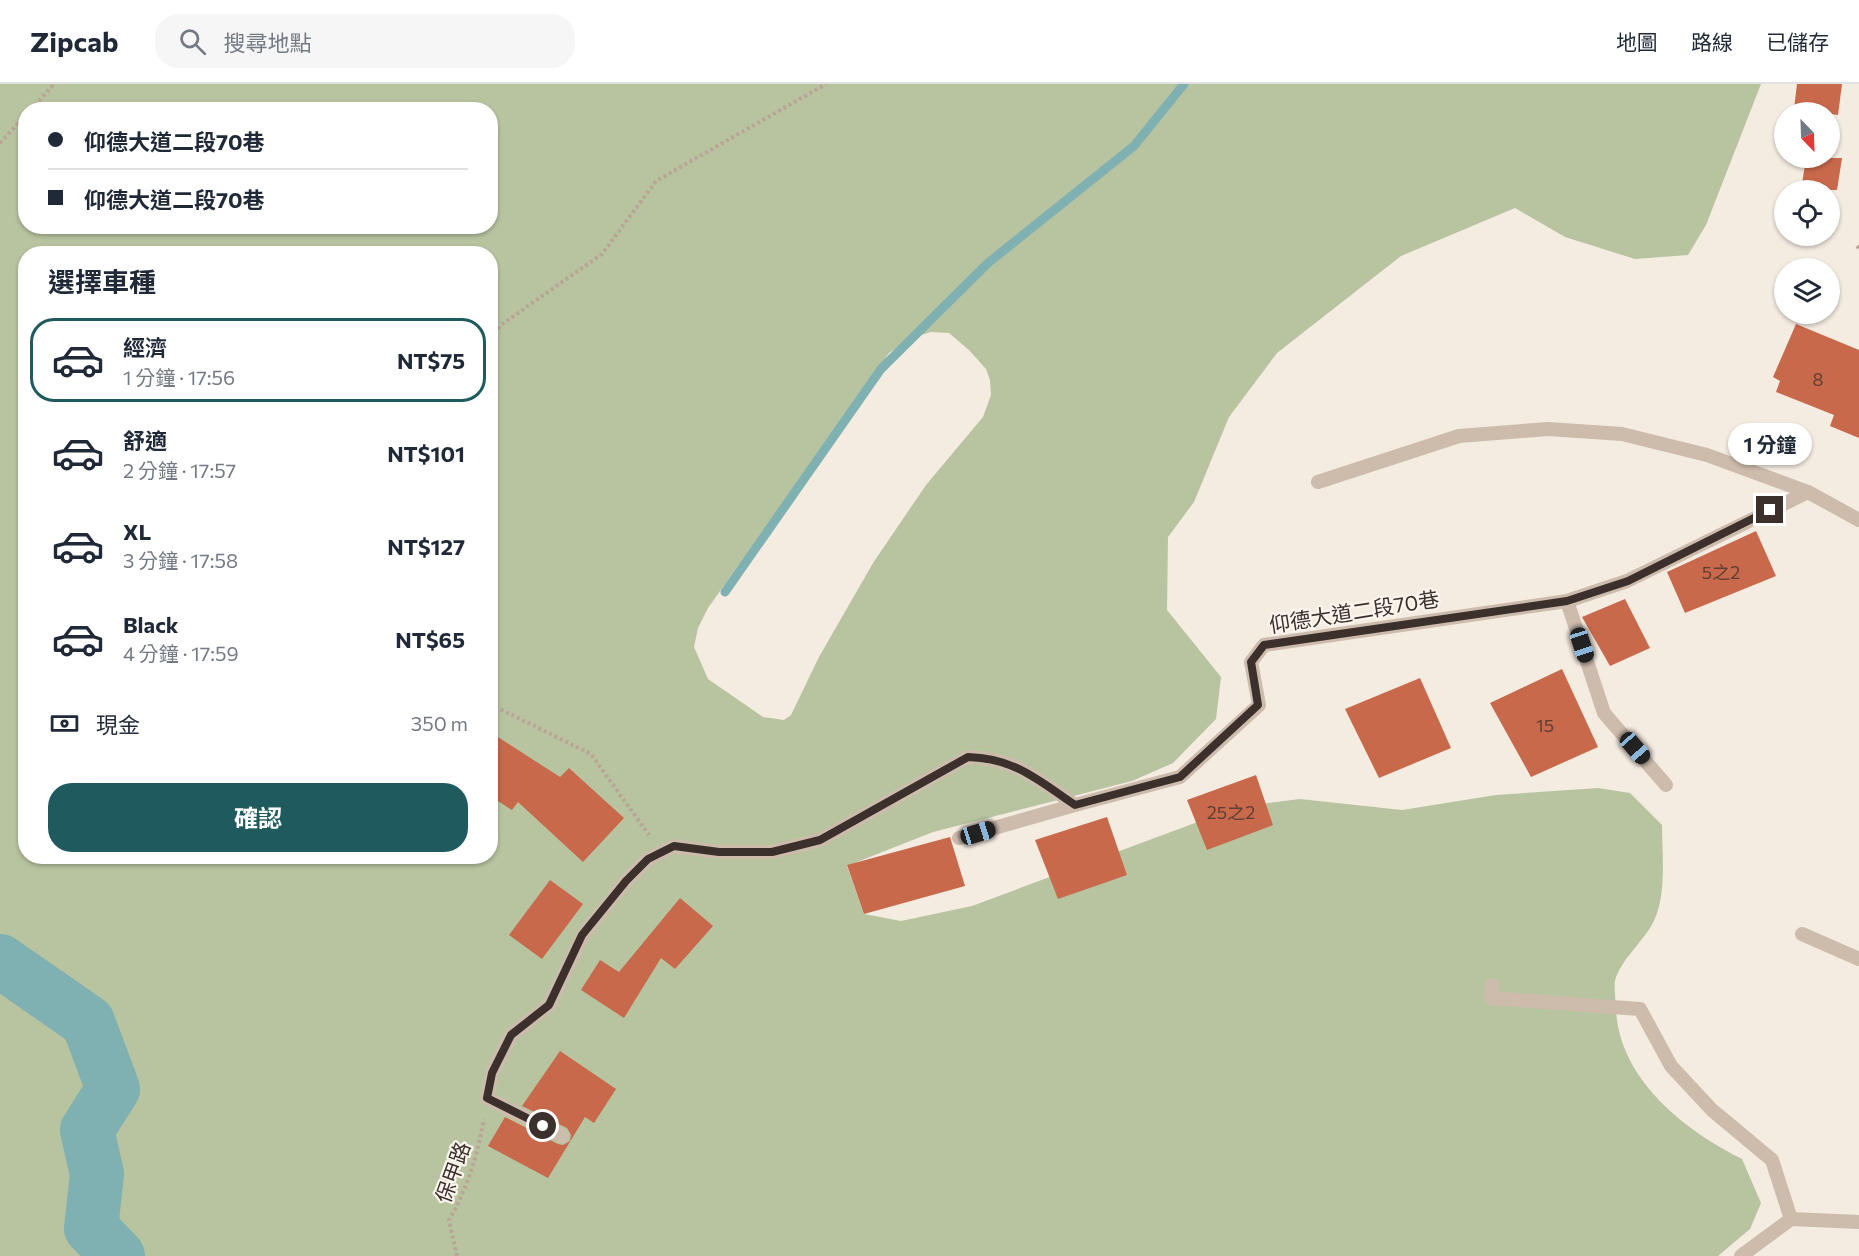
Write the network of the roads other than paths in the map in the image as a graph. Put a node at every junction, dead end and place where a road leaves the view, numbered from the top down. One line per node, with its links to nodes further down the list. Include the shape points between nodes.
1 (1318, 482): 2 (lane, via 1459,436 1548,429 1633,437 1707,455)
2 (1808, 492): 3 (lane); 4 (lane, 仰德大道二段70巷, via 1628,581)
3 (1859, 520)
4 (1567, 601): 5 (lane, via 1604,713); 6 (lane, 仰德大道二段70巷, via 1264,645 1251,662 1258,705 1180,777)
5 (1666, 784)
6 (1075, 805): 7 (lane); 11 (lane, via 1026,771 994,758 968,757 820,840 772,852 719,852 674,846 648,859 582,935 549,1005 511,1035 492,1073 487,1098)
7 (959, 838)
8 (1802, 933): 9 (lane)
9 (1859, 959)
10 (1492, 985): 12 (lane, via 1491,998 1640,1010 1671,1066 1712,1110 1772,1160)
11 (562, 1136)
12 (1791, 1219): 13 (lane); 14 (lane)
13 (1859, 1222)
14 (1741, 1256)

